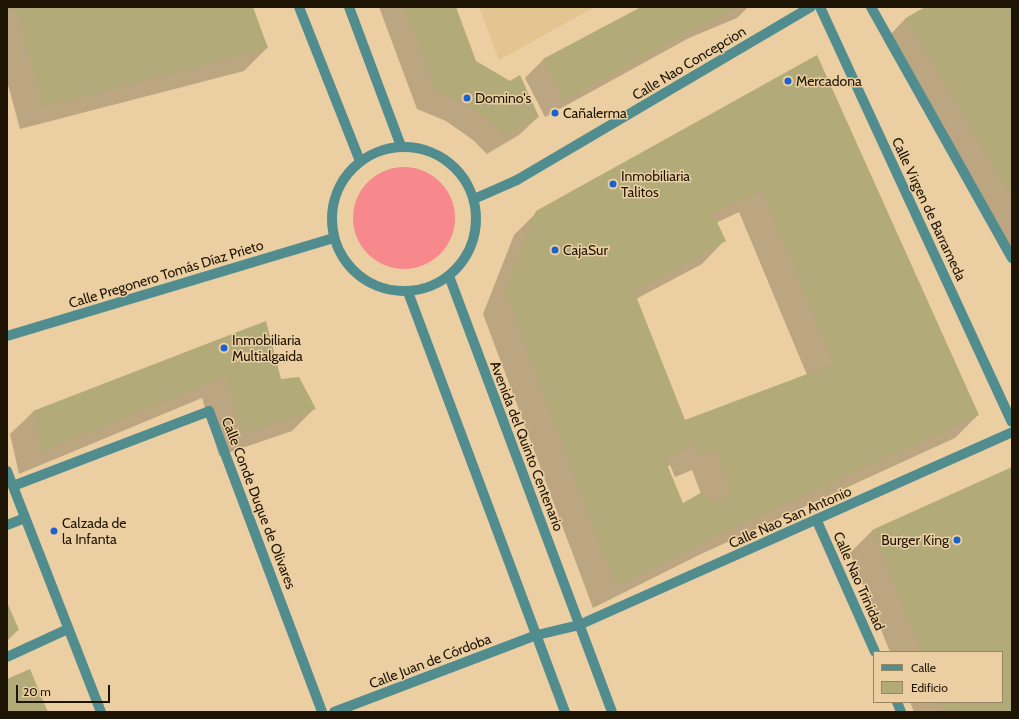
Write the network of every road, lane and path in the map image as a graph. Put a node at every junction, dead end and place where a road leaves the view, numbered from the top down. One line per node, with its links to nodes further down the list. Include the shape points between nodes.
1 (299, 7): 7 (street)
2 (349, 7): 6 (street)
3 (811, 7): 8 (street, Calle Nao Concepcion, via 517,180)
4 (820, 7): 14 (street, Calle Virgen de Barrameda)
5 (871, 7): 10 (street)
6 (401, 146): 7 (street, via 379,150); 8 (street, via 425,149 447,160 464,177)
7 (360, 161): 9 (street, via 344,176 335,195 330,216)
8 (474, 199): 11 (street, via 477,220 474,241 464,261)
9 (333, 238): 12 (street, via 343,260 361,278 383,289); 13 (street, Calle Pregonero Tomás Díaz Prieto)
10 (1012, 258)
11 (449, 276): 12 (street, via 430,287); 21 (street, Avenida del Quinto Centenario)
12 (408, 292): 23 (street)
13 (7, 336)
14 (1012, 422)
15 (1012, 432): 19 (street, Calle Nao San Antonio)
16 (7, 471): 17 (street)
17 (13, 486): 18 (street); 27 (street, Calle Conde Duque de Olivares, via 209,411)
18 (25, 518): 20 (street); 22 (street)
19 (817, 521): 21 (street, Calle Nao San Antonio); 24 (street, Calle Nao Trinidad)
20 (7, 525)
21 (579, 625): 23 (street); 30 (street, Avenida del Quinto Centenario)
22 (68, 629): 25 (street); 26 (street)
23 (536, 635): 28 (street, Calle Juan de Córdoba); 29 (street)
24 (875, 651)
25 (7, 657)
26 (101, 712)
27 (322, 712)
28 (334, 712)
29 (565, 712)
30 (612, 712)

